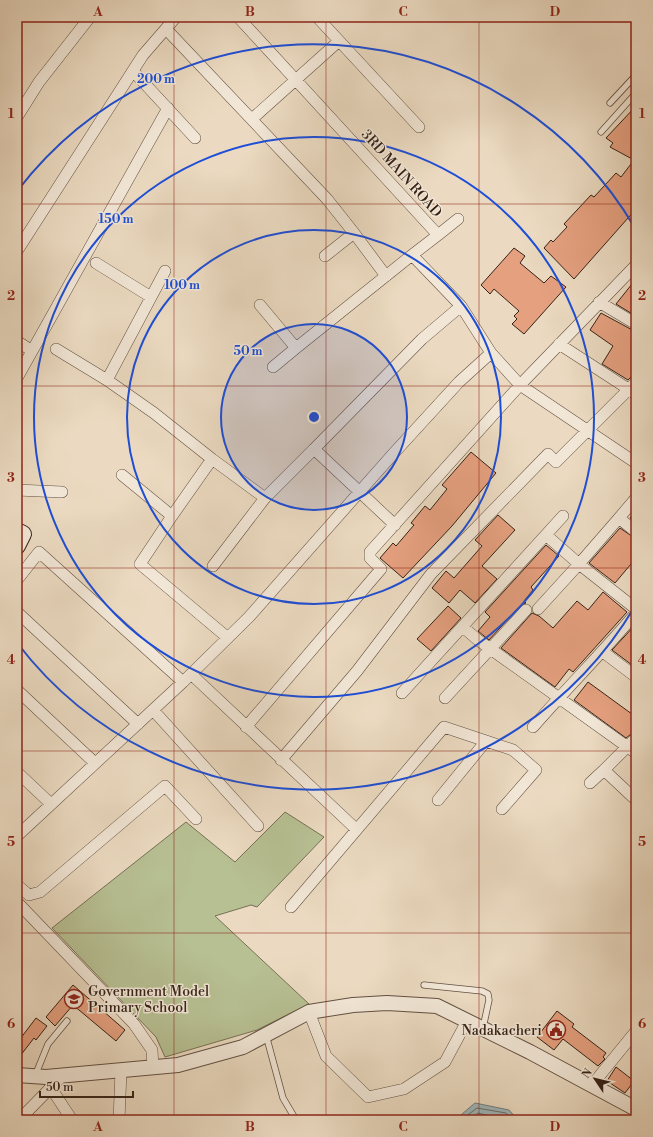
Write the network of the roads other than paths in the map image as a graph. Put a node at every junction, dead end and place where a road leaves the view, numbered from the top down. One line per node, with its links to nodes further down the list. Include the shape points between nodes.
1 (90, 17): 13 (street, via 40,82)
2 (176, 17): 5 (street)
3 (238, 17): 9 (street, 3RD MAIN ROAD)
4 (317, 17): 6 (street)
5 (166, 29): 7 (street, via 143,55); 14 (street)
6 (339, 41): 9 (street); 15 (street)
7 (133, 71): 12 (street); 21 (street)
8 (636, 75): 11 (lane)
9 (296, 80): 14 (street); 20 (street, 3RD MAIN ROAD)
10 (636, 92): 16 (lane)
11 (610, 103)
12 (168, 108): 17 (street); 37 (street)
13 (17, 117)
14 (252, 119): 19 (street)
15 (419, 127)
16 (601, 132)
17 (195, 138)
18 (458, 219): 20 (street)
19 (354, 233): 23 (street); 27 (street)
20 (438, 235): 22 (street, 3RD MAIN ROAD)
21 (17, 251)
22 (412, 255): 27 (street, 3RD MAIN ROAD); 31 (street)
23 (325, 256)
24 (96, 263): 28 (street)
25 (636, 265): 29 (street)
26 (165, 271): 28 (street)
27 (386, 276): 35 (street, 3RD MAIN ROAD)
28 (151, 297): 41 (street)
29 (599, 302): 32 (street); 34 (street)
30 (260, 305): 35 (street)
31 (461, 306): 38 (street); 45 (street, via 422,339)
32 (636, 324)
33 (17, 341): 37 (street)
34 (559, 344): 42 (street); 43 (street)
35 (296, 348): 39 (street, 3RD MAIN ROAD)
36 (56, 349): 41 (street)
37 (32, 351): 40 (street)
38 (491, 352): 42 (street); 51 (street, via 459,382)
39 (273, 367)
40 (17, 378)
41 (107, 380): 46 (street)
42 (520, 385): 44 (street); 57 (street)
43 (634, 388): 44 (street)
44 (588, 431): 47 (street); 87 (street, via 556,462 548,454 431,574 357,671)
45 (314, 449): 51 (street); 52 (street)
46 (212, 458): 52 (street); 54 (street)
47 (636, 463)
48 (122, 475): 54 (street)
49 (17, 490): 50 (street)
50 (62, 492)
51 (359, 493): 57 (street); 71 (street)
52 (265, 498): 63 (street)
53 (636, 498): 56 (street)
54 (172, 516): 71 (street, via 140,564)
55 (564, 516): 60 (street)
56 (619, 518): 59 (street); 62 (street)
57 (395, 525): 82 (street, via 369,555 381,569)
58 (17, 531): 61 (main road, via 24,534)
59 (636, 532)
60 (546, 535): 62 (street); 70 (street)
61 (17, 546)
62 (579, 564): 65 (street); 66 (street)
63 (213, 566)
64 (17, 580): 75 (street, via 39,552)
65 (538, 609)
66 (636, 609)
67 (526, 610): 72 (street)
68 (17, 612): 81 (street)
69 (636, 614): 73 (street)
70 (463, 628): 72 (street); 77 (street)
71 (228, 638): 75 (street)
72 (490, 648): 78 (street); 79 (street)
73 (603, 652): 74 (street); 79 (street)
74 (636, 677)
75 (187, 678): 80 (street); 82 (street)
76 (17, 690): 88 (street)
77 (402, 693)
78 (445, 698)
79 (558, 698): 83 (street); 86 (street)
80 (153, 710): 81 (street); 97 (street)
81 (138, 724): 88 (street)
82 (246, 727): 87 (street)
83 (534, 727)
84 (636, 738): 86 (street)
85 (486, 741): 92 (street); 95 (street, via 513,750 536,770); 98 (street, via 444,727)
86 (632, 750): 89 (street)
87 (281, 760): 98 (street)
88 (95, 763): 94 (street)
89 (604, 770): 91 (street); 93 (street)
90 (17, 772): 94 (street)
91 (590, 783)
92 (438, 800)
93 (636, 800)
94 (51, 804): 99 (street)
95 (502, 809)
96 (196, 819): 101 (street, via 165,786 40,892)
97 (258, 826)
98 (356, 830): 103 (street)
99 (17, 836)
100 (17, 885): 101 (street)
101 (29, 895): 102 (street)
102 (17, 903): 111 (street, via 134,1024 152,1050)
103 (291, 906)
104 (424, 985): 108 (lane, via 482,991 488,994)
105 (309, 1012): 107 (street, via 353,1005 437,1006); 107 (street, via 326,1056 368,1097 404,1089 445,1062); 110 (street)
106 (67, 1021): 115 (lane, via 48,1044)
107 (467, 1021): 108 (street)
108 (483, 1029): 116 (street)
109 (636, 1031): 116 (street)
110 (266, 1035): 111 (street, via 243,1046 178,1065); 122 (lane, via 283,1098)
111 (153, 1068): 112 (street)
112 (121, 1071): 114 (street); 121 (street)
113 (17, 1075): 115 (street)
114 (63, 1075): 115 (street); 117 (street)
115 (35, 1076)
116 (592, 1085): 118 (street)
117 (51, 1088): 119 (street); 120 (street)
118 (636, 1109)
119 (19, 1120)
120 (72, 1120)
121 (119, 1120)
122 (296, 1120)

